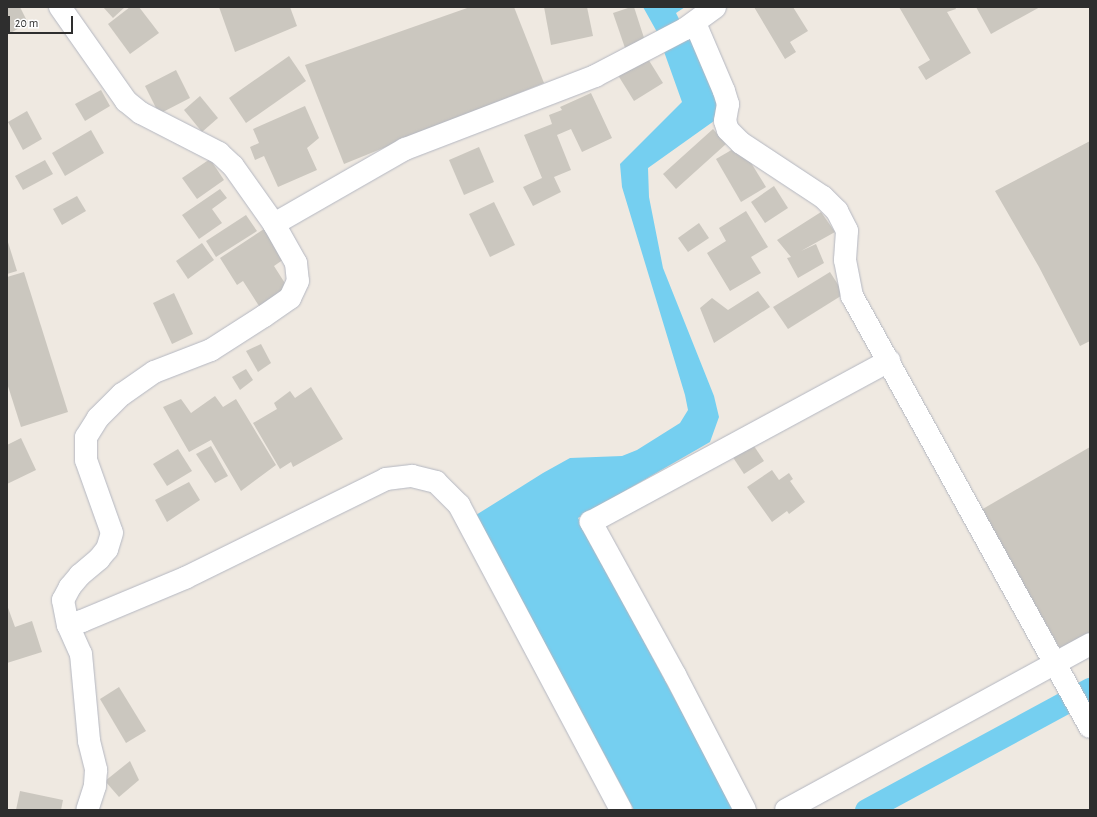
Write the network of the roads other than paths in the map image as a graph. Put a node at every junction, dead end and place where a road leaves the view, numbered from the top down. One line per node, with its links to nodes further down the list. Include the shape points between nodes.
1 (60, 7): 4 (street, via 126,101 141,112 219,153 233,166)
2 (715, 7): 3 (street)
3 (695, 23): 4 (street, via 595,76 405,149); 5 (street, via 724,91 728,104 725,121 728,130 741,143 822,197 836,211 846,231 845,260 852,296)
4 (274, 224): 6 (street, via 296,263 298,281 290,298 211,350 154,372 122,394 98,418 86,437 86,460 112,533 99,559 80,575 63,600)
5 (889, 361): 8 (street); 12 (street, via 591,522)
6 (68, 625): 10 (street, via 81,654 89,741 96,770 95,786); 11 (street, via 185,578 386,479 412,476 436,482 459,505)
7 (1090, 644): 8 (street)
8 (1055, 663): 9 (street); 13 (street)
9 (1090, 728)
10 (87, 810)
11 (621, 810)
12 (745, 810)
13 (786, 810)

